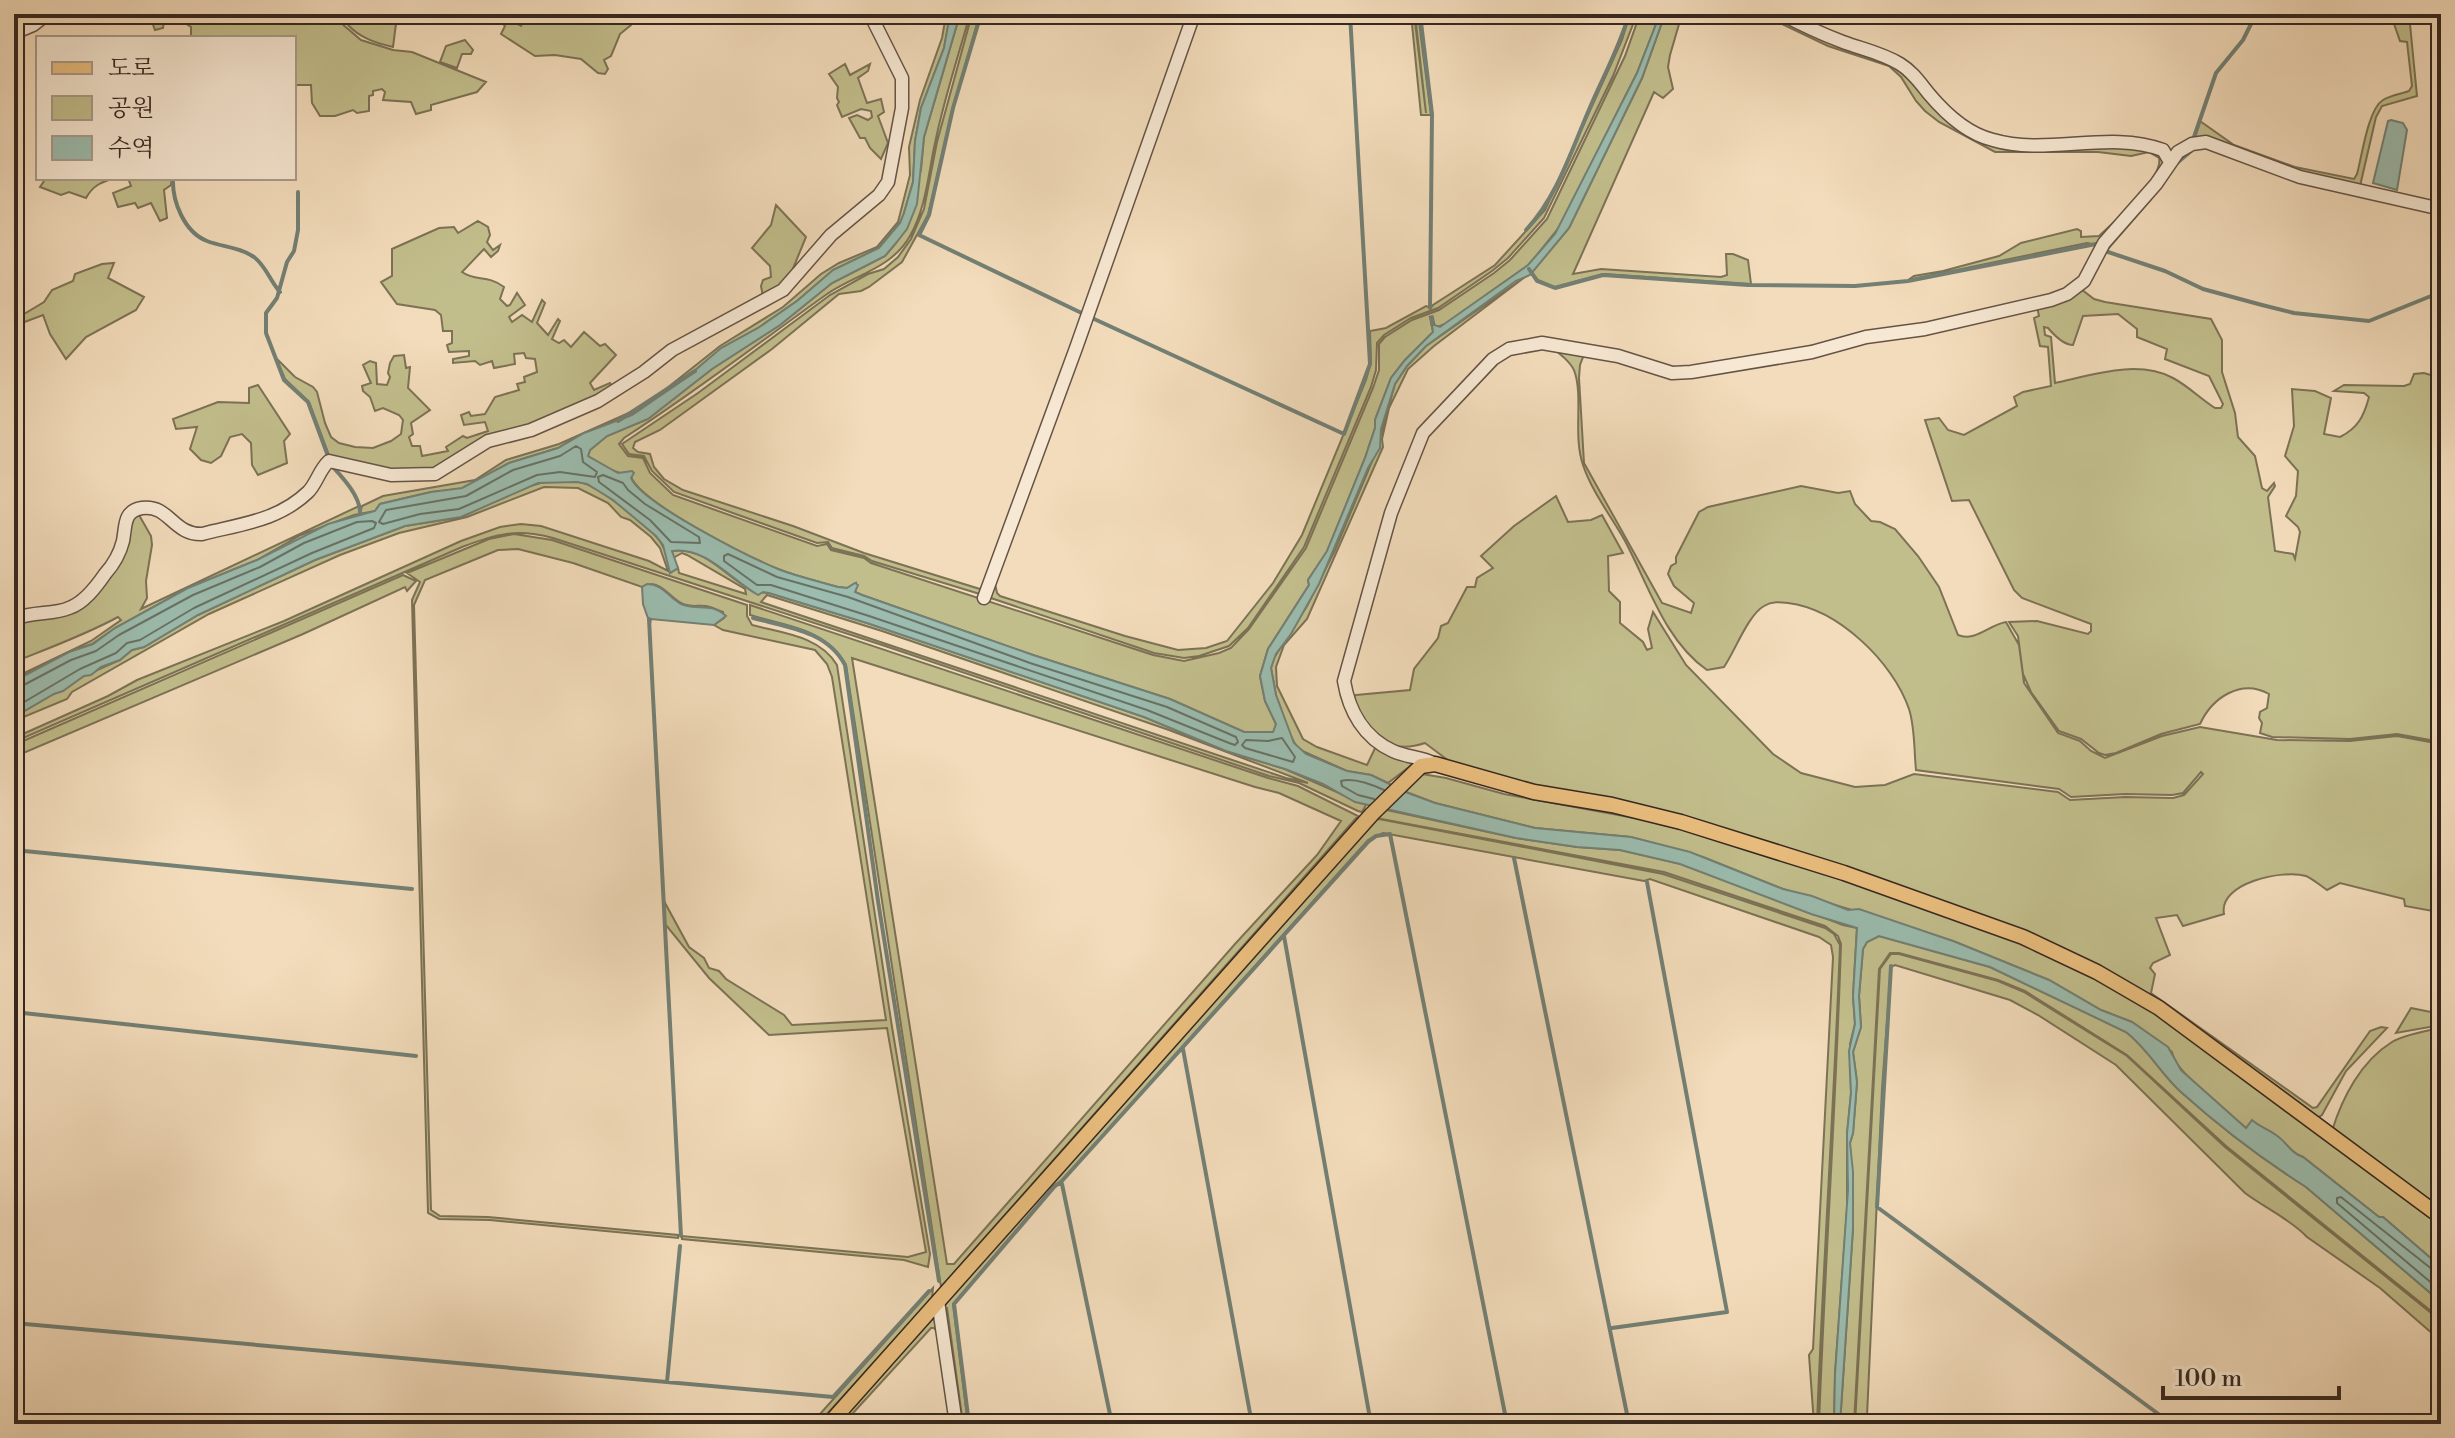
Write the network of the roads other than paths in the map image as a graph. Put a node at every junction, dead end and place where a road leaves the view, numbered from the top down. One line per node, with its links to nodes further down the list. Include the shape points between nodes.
1 (47, 14): 5 (street)
2 (870, 14): 9 (street, via 902,78 902,108 888,182 825,241 783,290 672,350 598,401 531,430 488,441 435,474 391,475 329,461 308,492 277,515 202,534 182,530 162,511 130,512 114,561 81,601 68,609)
3 (1194, 14): 8 (street)
4 (1782, 14): 6 (street, via 1904,66 1941,108 1988,139 2008,144 2154,146)
5 (14, 33)
6 (2170, 162): 7 (street, via 2192,144 2206,142 2300,177); 10 (street, via 2104,243 2084,281 2051,300 1812,352 1691,372 1672,373 1618,356 1542,343 1509,349 1493,359 1423,433 1391,513 1344,681 1351,709 1368,733 1393,751)
7 (2441, 209)
8 (984, 598)
9 (14, 619)
10 (1435, 764): 11 (main road, via 1534,792 1681,822 2023,937 2159,1008); 12 (main road, via 1421,766 1372,814)
11 (2441, 1217)
12 (938, 1301): 13 (main road); 14 (street)
13 (829, 1424)
14 (956, 1424)

